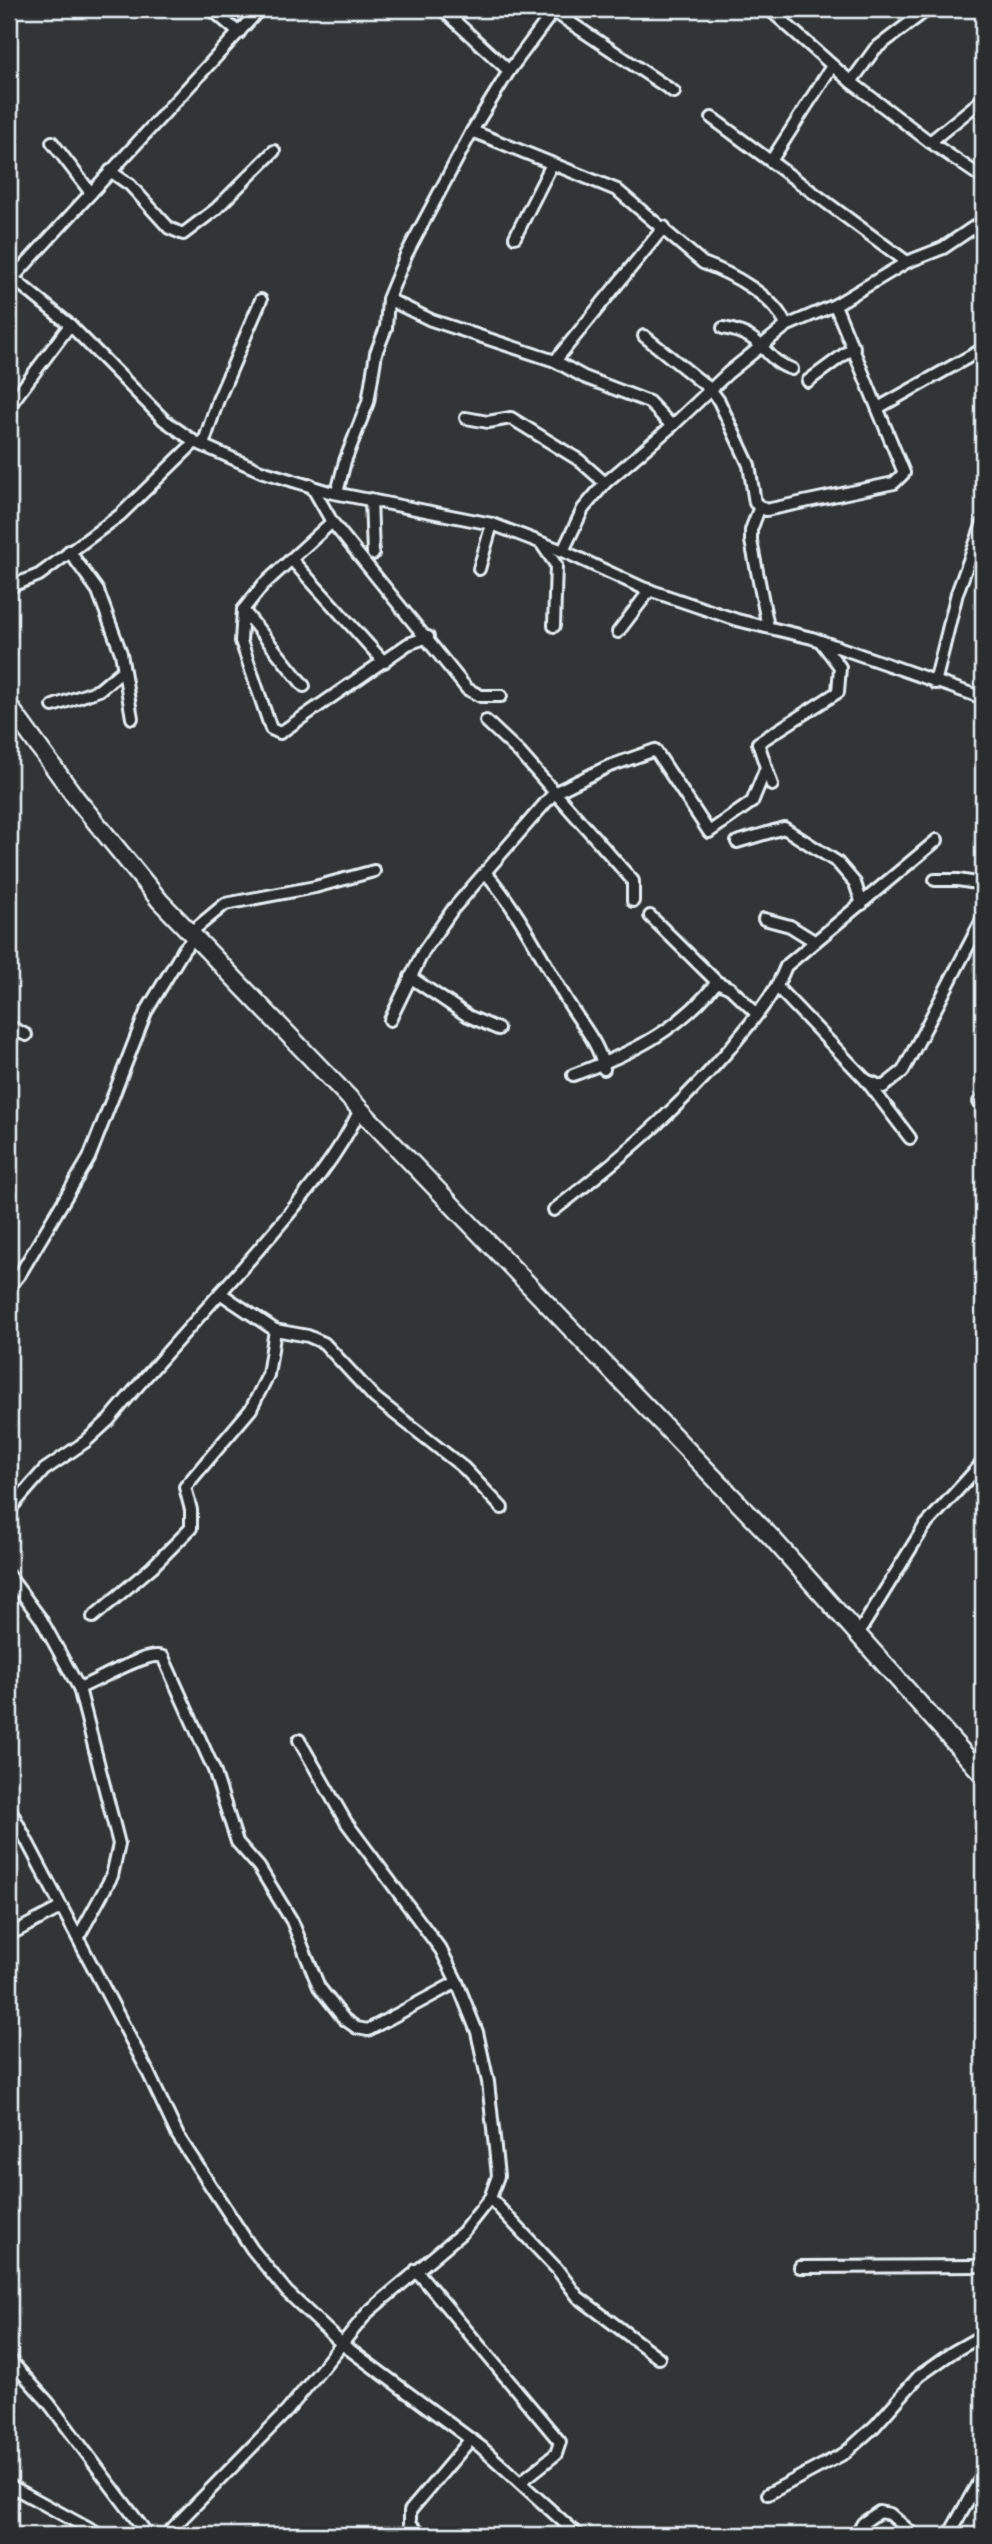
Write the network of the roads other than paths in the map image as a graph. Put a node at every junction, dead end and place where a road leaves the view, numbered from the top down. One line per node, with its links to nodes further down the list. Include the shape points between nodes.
1 (211, 9): 7 (street)
2 (260, 9): 7 (street)
3 (442, 9): 9 (street)
4 (771, 9): 8 (street)
5 (928, 9): 10 (street, via 875,49)
6 (554, 10): 9 (street); 11 (street)
7 (239, 33): 20 (street)
8 (832, 66): 10 (street); 18 (street)
9 (509, 71): 14 (street)
10 (851, 82): 16 (street)
11 (674, 92)
12 (983, 99): 16 (street)
13 (712, 118): 18 (street)
14 (472, 131): 19 (street); 28 (street, via 406,255)
15 (52, 142): 22 (street)
16 (930, 142): 21 (street)
17 (274, 150): 20 (street, via 216,209 183,234 169,228 130,185)
18 (771, 161): 26 (street)
19 (551, 166): 24 (street, via 617,190); 25 (street)
20 (110, 171): 22 (street)
21 (983, 178)
22 (91, 193): 27 (street)
23 (983, 221): 26 (street, via 943,248)
24 (664, 227): 32 (street, via 703,263 769,299); 38 (street)
25 (515, 236)
26 (907, 262): 30 (street)
27 (11, 277): 31 (street)
28 (388, 299): 38 (street, via 431,320); 49 (street, via 386,328 376,353 368,402)
29 (261, 300): 46 (street)
30 (835, 305): 32 (street); 36 (street)
31 (70, 325): 42 (street); 46 (street, via 156,412)
32 (786, 326): 35 (street)
33 (723, 328): 35 (street, via 743,331)
34 (644, 336): 41 (street)
35 (763, 345): 39 (street, via 781,366); 41 (street)
36 (853, 347): 40 (street); 43 (street)
37 (983, 349): 43 (street)
38 (555, 361): 45 (street, via 649,402)
39 (792, 369)
40 (808, 381)
41 (710, 389): 45 (street); 51 (street, via 750,465)
42 (10, 405)
43 (878, 408): 51 (street, via 904,473 899,480)
44 (466, 418): 47 (street, via 488,422 511,418 579,460)
45 (672, 426): 47 (street)
46 (199, 444): 48 (street, via 261,471); 56 (street, via 120,515)
47 (605, 483): 57 (street, via 583,509)
48 (311, 485): 49 (street); 52 (street)
49 (337, 493): 50 (street)
50 (371, 499): 54 (street); 58 (street)
51 (759, 509): 65 (street, via 751,541)
52 (332, 522): 59 (street); 67 (street)
53 (983, 523): 71 (street, via 957,593)
54 (492, 524): 55 (street); 60 (street)
55 (541, 543): 57 (street); 64 (street, via 556,565)
56 (69, 551): 61 (street, via 38,575); 70 (street, via 98,591)
57 (563, 551): 62 (street)
58 (373, 554)
59 (291, 559): 63 (street); 69 (street)
60 (479, 569)
61 (9, 587)
62 (650, 590): 65 (street); 66 (street)
63 (243, 610): 69 (street, via 241,641 267,722 276,733); 72 (street)
64 (554, 625)
65 (768, 627): 68 (street)
66 (618, 632)
67 (428, 637): 69 (street, via 408,644); 73 (street, via 467,689 481,696)
68 (821, 642): 71 (street); 79 (street, via 840,667 838,692 758,743)
69 (384, 662)
70 (123, 670): 76 (street, via 99,690); 77 (street)
71 (935, 683): 74 (street)
72 (304, 686)
73 (500, 696)
74 (983, 698)
75 (9, 706): 93 (street, via 76,798)
76 (53, 706)
77 (132, 718)
78 (486, 721): 81 (street)
79 (766, 768): 80 (street); 81 (street, via 752,802 709,832 655,750)
80 (772, 785)
81 (554, 793): 85 (street); 88 (street, via 633,881)
82 (937, 840): 89 (street)
83 (737, 842): 89 (street, via 784,828 837,862 855,883)
84 (374, 871): 93 (street, via 225,904)
85 (485, 872): 95 (street, via 445,920); 103 (street, via 514,908 592,1036)
86 (935, 880): 87 (street)
87 (983, 884)
88 (633, 901)
89 (862, 904): 94 (street)
90 (650, 916): 96 (street)
91 (983, 918): 105 (street, via 904,1071 883,1087)
92 (764, 919): 94 (street, via 790,926)
93 (192, 935): 106 (street); 109 (street, via 146,1012 89,1158)
94 (814, 941): 97 (street, via 786,966)
95 (410, 977): 99 (street); 101 (street, via 468,1016)
96 (718, 982): 98 (street); 103 (street, via 670,1030)
97 (778, 988): 98 (street); 105 (street)
98 (757, 1014): 108 (street, via 724,1057 660,1121)
99 (390, 1020)
100 (9, 1027): 102 (street)
101 (498, 1029)
102 (26, 1035)
103 (604, 1065): 104 (street)
104 (573, 1075)
105 (866, 1080): 107 (street)
106 (361, 1108): 110 (street, via 310,1190); 117 (street)
107 (910, 1138)
108 (554, 1210)
109 (9, 1285)
110 (220, 1293): 111 (street); 114 (street, via 109,1420 44,1470)
111 (275, 1330): 113 (street, via 324,1343 375,1398 464,1468); 116 (street, via 268,1375 251,1409 185,1487 191,1528)
112 (983, 1462): 117 (street, via 924,1527)
113 (502, 1508)
114 (9, 1510)
115 (9, 1576): 118 (street, via 41,1619)
116 (93, 1617)
117 (858, 1634): 120 (street)
118 (79, 1688): 124 (street, via 119,1844 112,1876); 125 (street, via 144,1657 163,1657 214,1770 237,1842 259,1867 292,1921 319,1987 345,2019 369,2030)
119 (299, 1740): 125 (street, via 346,1822 441,1950)
120 (983, 1775)
121 (9, 1807): 122 (street)
122 (62, 1907): 123 (street); 124 (street)
123 (9, 1935)
124 (79, 1936): 131 (street, via 178,2136 252,2249 287,2292)
125 (457, 1982): 126 (street, via 477,2032 488,2082 498,2176)
126 (490, 2198): 129 (street, via 463,2232); 132 (street, via 578,2297)
127 (983, 2266): 128 (street)
128 (800, 2267)
129 (416, 2270): 131 (street, via 368,2312); 136 (street, via 560,2442 556,2454)
130 (983, 2335): 138 (street, via 919,2376 845,2453)
131 (342, 2344): 134 (street); 141 (street, via 287,2411)
132 (659, 2358)
133 (9, 2359): 140 (street, via 48,2402)
134 (471, 2439): 136 (street); 142 (street, via 410,2511 410,2523)
135 (983, 2474): 146 (street)
136 (522, 2481): 143 (street)
137 (9, 2485): 139 (street)
138 (768, 2494)
139 (100, 2535)
140 (148, 2535)
141 (166, 2535)
142 (421, 2535)
143 (578, 2535)
144 (856, 2535): 145 (street, via 878,2512 890,2514)
145 (914, 2535)
146 (949, 2535)

